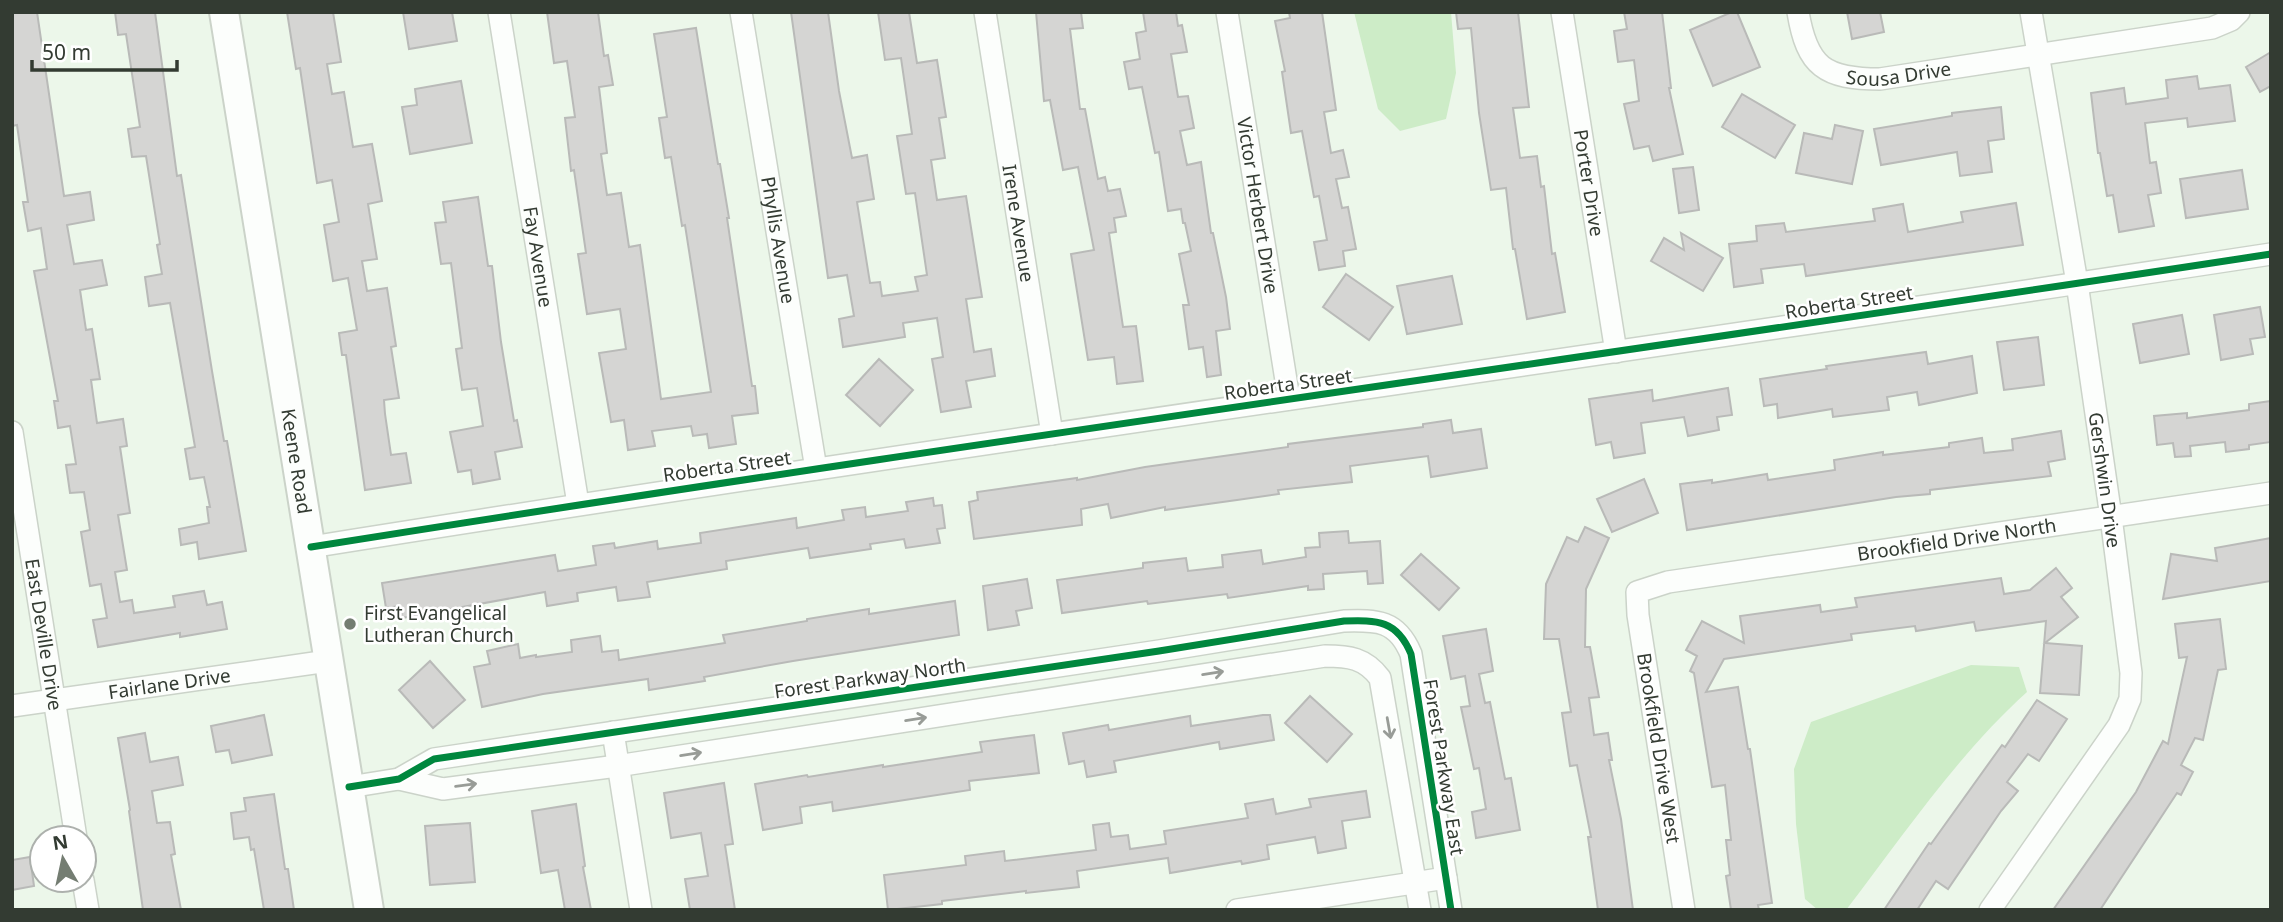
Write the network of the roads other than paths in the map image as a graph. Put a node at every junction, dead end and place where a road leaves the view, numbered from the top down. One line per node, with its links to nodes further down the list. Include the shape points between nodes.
1 (224, 12): 21 (main road, Keene Road)
2 (499, 12): 19 (street, Fay Avenue)
3 (741, 12): 17 (street, Phyllis Avenue)
4 (985, 12): 16 (street, Irene Avenue)
5 (1227, 12): 14 (street, Victor Herbert Drive)
6 (1562, 12): 13 (street, Porter Drive)
7 (1798, 12): 10 (street, Sousa Drive, via 1809,54 1829,72 1852,79)
8 (2031, 12): 10 (street, Gershwin Drive)
9 (2239, 12): 10 (street, Sousa Drive, via 2212,28)
10 (2038, 56): 12 (street, Gershwin Drive)
11 (2271, 254): 12 (street, Roberta Street)
12 (2077, 284): 13 (street, Roberta Street); 20 (street, Gershwin Drive)
13 (1616, 352): 14 (street, Roberta Street)
14 (1289, 399): 16 (street, Roberta Street)
15 (12, 432): 27 (street, East Deville Drive)
16 (1052, 434): 17 (street, Roberta Street)
17 (817, 469): 19 (street, Roberta Street)
18 (2271, 493): 20 (street, Brookfield Drive North)
19 (578, 504): 21 (street, Roberta Street)
20 (2111, 517): 22 (street, Brookfield Drive North, via 1668,582); 42 (street, Gershwin Drive, via 2131,673 2130,699 2119,725)
21 (311, 547): 25 (main road, Keene Road)
22 (1643, 590): 41 (street, Brookfield Drive West, via 1637,592 1638,615)
23 (1399, 632): 24 (street, Forest Parkway North, via 1371,620 1344,621); 34 (street, Forest Parkway East, via 1411,654)
24 (1158, 651): 26 (street); 29 (street, Forest Parkway North)
25 (328, 661): 27 (street, Fairlane Drive); 32 (main road, Keene Road)
26 (1163, 681): 30 (street, Forest Parkway North, one-way to 26); 35 (street, Forest Parkway North, one-way to 35, via 1325,656 1345,656 1370,664 1380,678)
27 (54, 700): 28 (street, Fairlane Drive); 33 (street, East Deville Drive)
28 (12, 706)
29 (613, 732): 30 (street); 31 (street, Forest Parkway North, via 434,759)
30 (617, 766): 31 (street, Forest Parkway North, one-way to 30, via 443,789); 37 (street)
31 (399, 779): 32 (street, Forest Parkway North)
32 (349, 786): 36 (main road, Keene Road)
33 (74, 824)
34 (1446, 878): 35 (street); 40 (street, Forest Parkway East)
35 (1416, 882): 38 (street); 39 (street)
36 (369, 910)
37 (641, 910)
38 (1237, 910)
39 (1420, 910)
40 (1451, 910)
41 (1684, 910)
42 (1990, 910)

